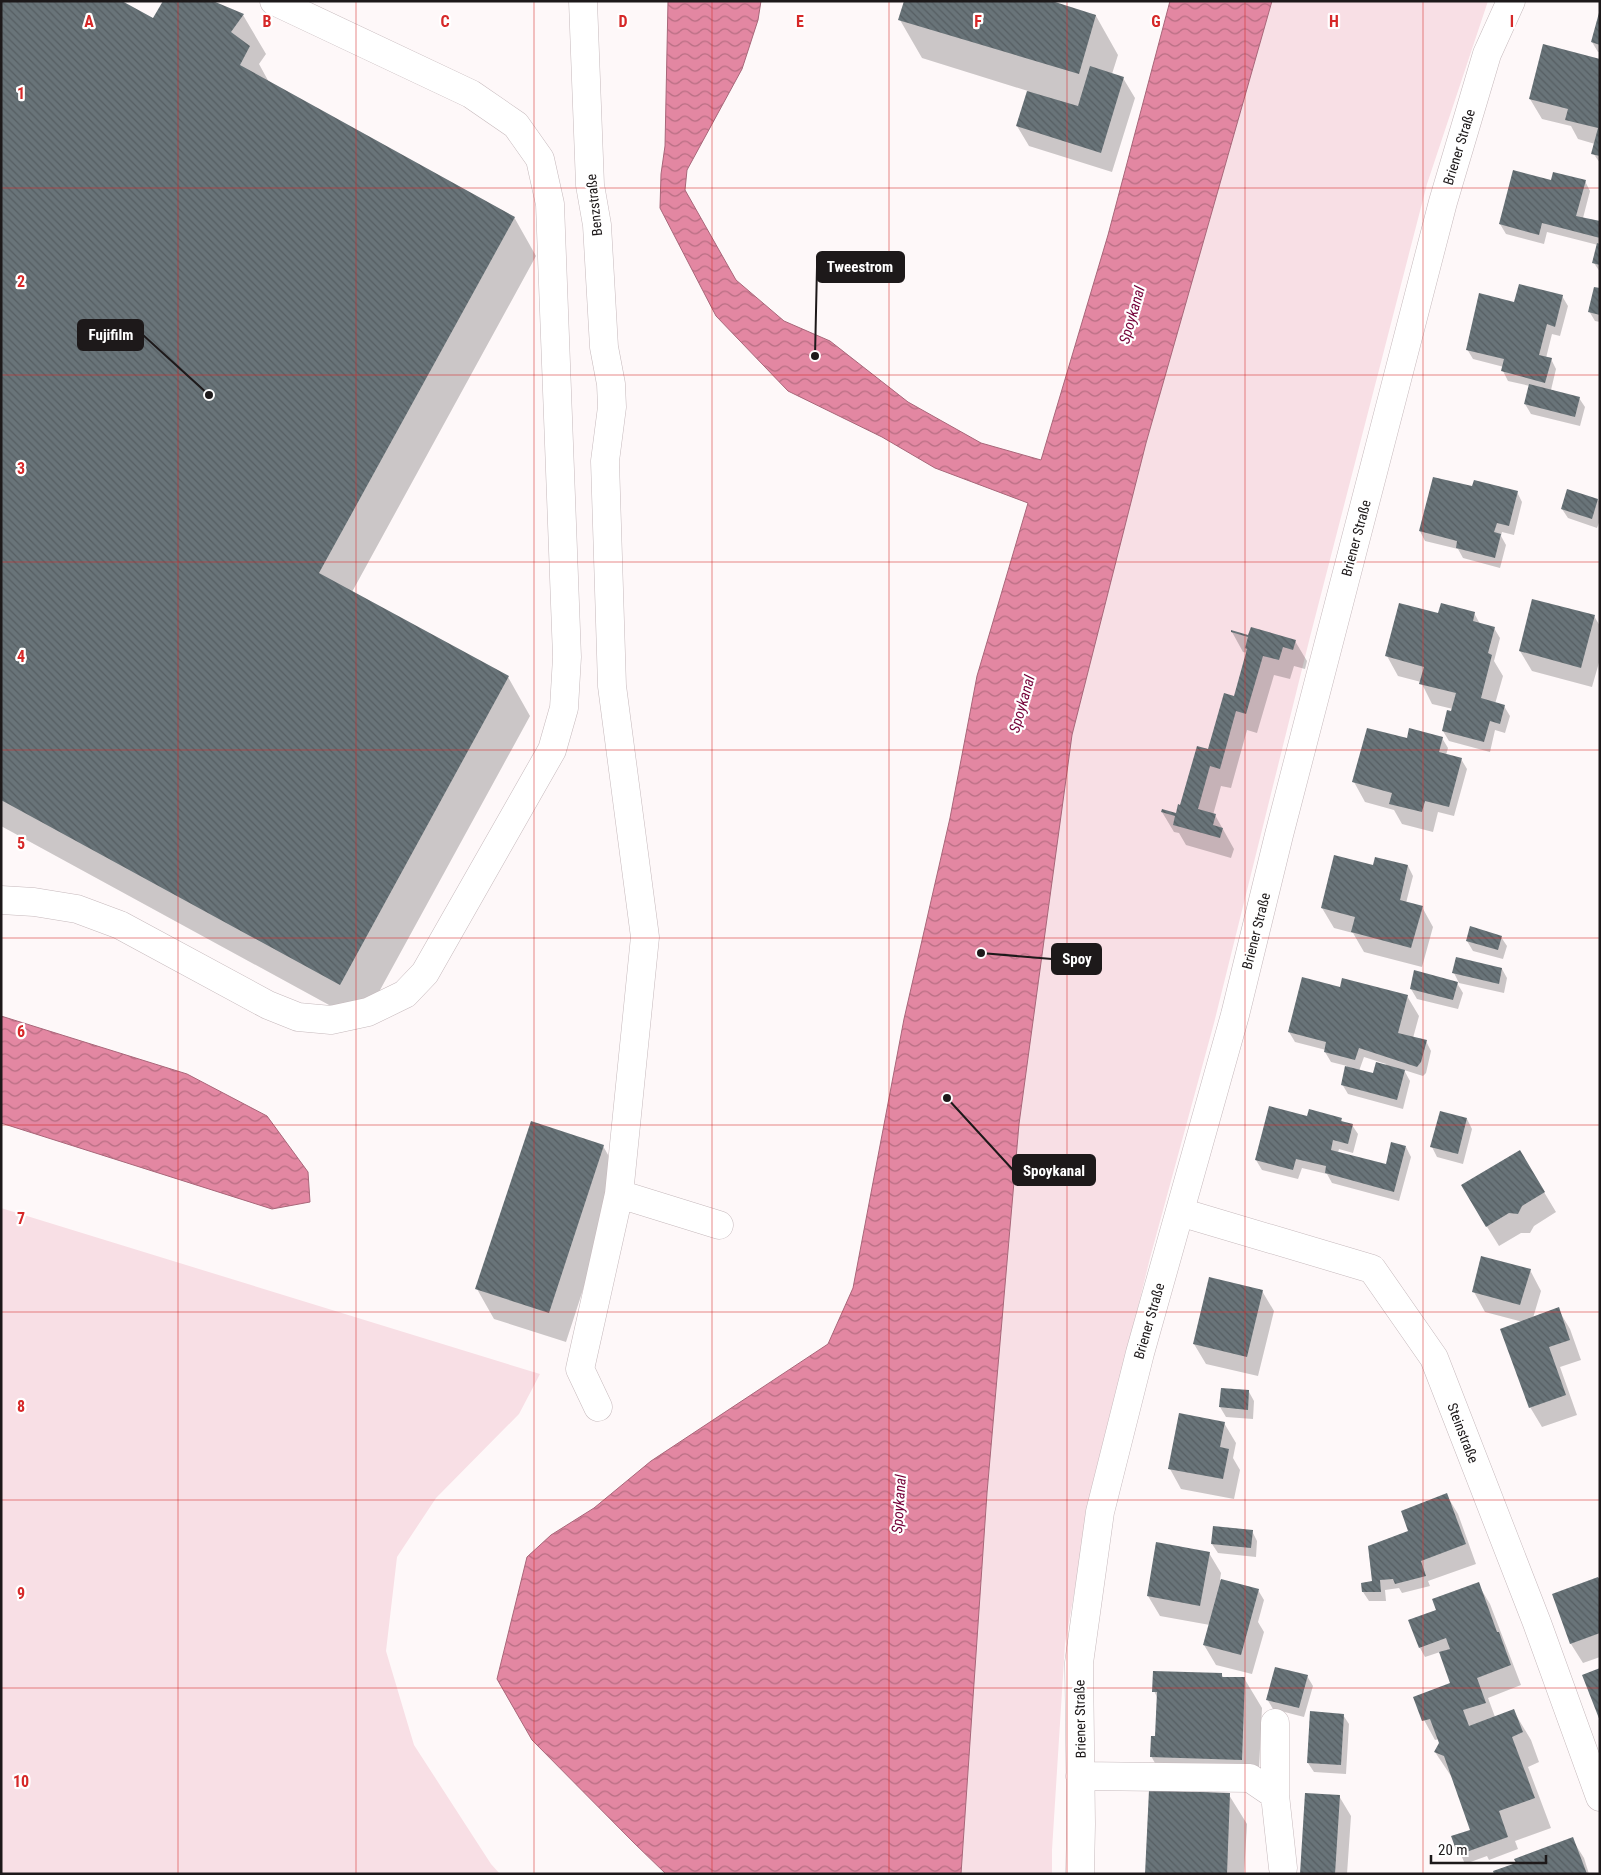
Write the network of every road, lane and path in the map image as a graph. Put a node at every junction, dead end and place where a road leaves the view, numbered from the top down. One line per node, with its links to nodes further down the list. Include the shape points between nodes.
1 (274, 1): 4 (street, via 471,94 516,125 540,159 550,204 567,657 564,708 552,750 425,973 405,994 368,1012 331,1020 298,1017 268,1005 120,926 77,908)
2 (582, 1): 5 (street, Benzstraße, via 590,186 597,225 604,347 611,384 606,461 612,686 645,937)
3 (1511, 1): 6 (street, Briener Straße, via 1487,54 1443,202 1235,1015)
4 (1, 900)
5 (619, 1194): 7 (street); 8 (street, Benzstraße, via 580,1369)
6 (1180, 1212): 10 (street, Briener Straße, via 1100,1512 1079,1663); 12 (street, Steinstraße, via 1372,1269 1434,1358)
7 (719, 1225)
8 (598, 1407)
9 (1275, 1723): 11 (street)
10 (1080, 1776): 11 (street, via 1250,1778); 14 (street, Briener Straße)
11 (1275, 1795): 13 (street)
12 (1600, 1796)
13 (1283, 1868)
14 (1080, 1874)

